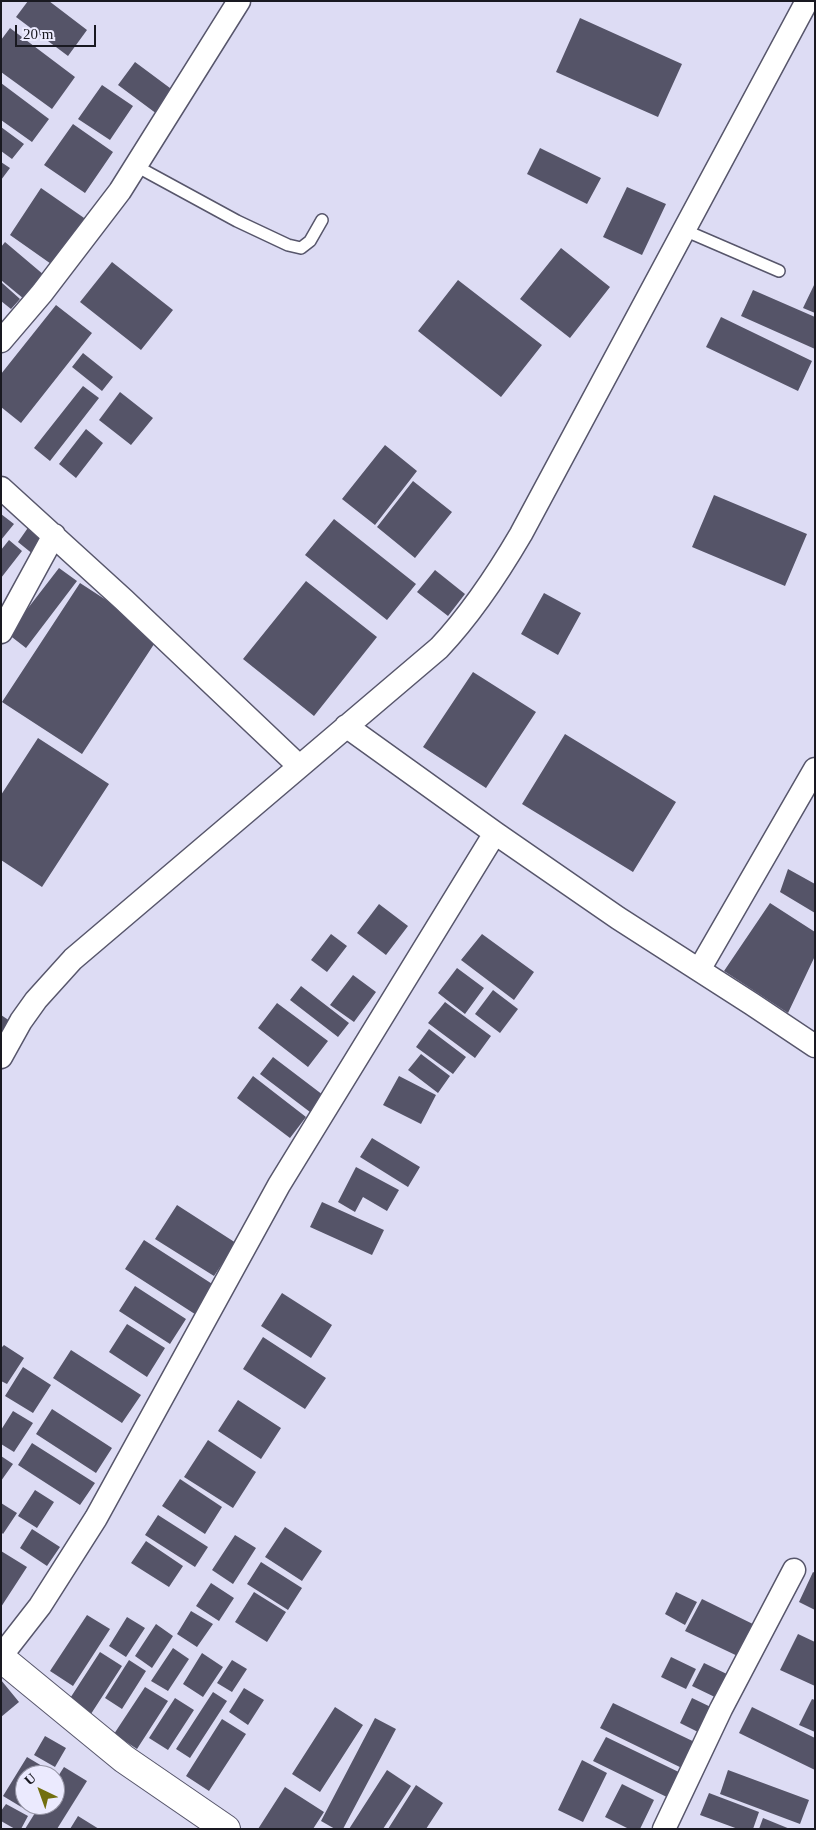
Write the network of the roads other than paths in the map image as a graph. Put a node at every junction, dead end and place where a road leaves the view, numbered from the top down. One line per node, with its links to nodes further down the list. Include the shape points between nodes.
1 (239, 1): 3 (street)
2 (807, 1): 5 (street)
3 (136, 166): 4 (lane, via 288,245 300,248 310,241); 7 (street, via 42,293)
4 (322, 220)
5 (684, 230): 6 (lane); 11 (street, via 520,534 482,598 439,648)
6 (779, 271)
7 (1, 341)
8 (1, 488): 9 (street)
9 (54, 535): 10 (street); 12 (street)
10 (1, 632)
11 (346, 726): 12 (street); 14 (street)
12 (299, 766): 17 (street, via 73,959 36,1000)
13 (815, 769): 15 (street)
14 (494, 833): 15 (street); 19 (street, via 279,1185 96,1518 40,1606)
15 (699, 970): 16 (street)
16 (815, 1046)
17 (1, 1057)
18 (794, 1570): 21 (street, via 721,1709)
19 (1, 1657): 20 (main road, via 124,1759)
20 (226, 1829)
21 (664, 1829)

